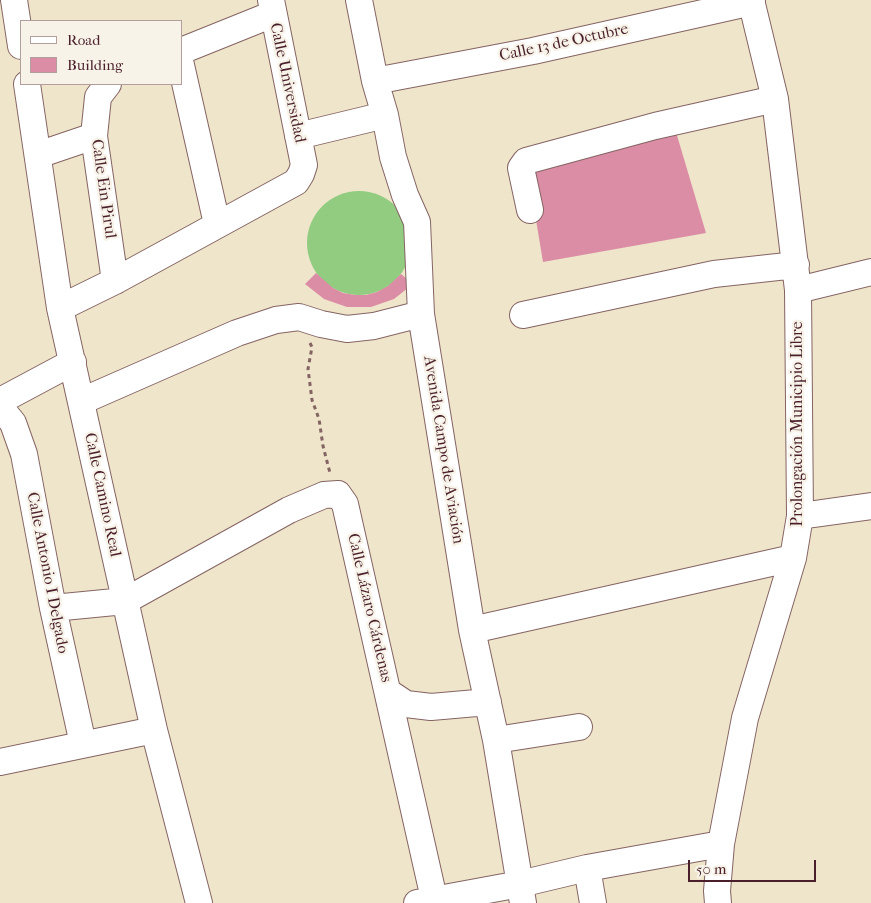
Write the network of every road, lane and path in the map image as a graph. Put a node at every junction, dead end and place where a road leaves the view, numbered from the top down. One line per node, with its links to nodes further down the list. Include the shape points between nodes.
1 (14, 0): 5 (street)
2 (359, 0): 8 (street, Avenida Campo de Aviación)
3 (752, 1): 8 (street, Calle 13 de Octubre, via 533,51); 11 (street, Prolongación Municipio Libre)
4 (272, 7): 6 (street); 14 (street, Calle Universidad)
5 (20, 39)
6 (182, 51)
7 (182, 70): 17 (street)
8 (376, 81): 12 (street, Avenida Campo de Aviación)
9 (27, 85): 15 (street, Calle Camino Real)
10 (103, 90): 13 (street, Calle Ein Pirul)
11 (775, 99): 16 (street, via 655,126 526,161 521,168); 19 (street, Prolongación Municipio Libre)
12 (385, 115): 14 (street); 22 (street, Avenida Campo de Aviación, via 393,157 417,222)
13 (94, 136): 15 (street); 20 (street, Calle Ein Pirul)
14 (298, 136): 17 (street, Calle Universidad, via 304,166 296,182)
15 (38, 155): 21 (street, Calle Camino Real)
16 (530, 210)
17 (217, 224): 20 (street)
18 (871, 272): 19 (street)
19 (797, 277): 23 (street, via 714,274); 31 (street, Prolongación Municipio Libre)
20 (115, 281): 21 (street)
21 (60, 308): 25 (street, Calle Camino Real)
22 (422, 314): 24 (street, via 347,329); 35 (street, Avenida Campo de Aviación)
23 (523, 315)
24 (299, 317): 27 (street, via 276,320 237,333); 29 (path, via 312,347 308,369 312,400 319,419 328,470)
25 (73, 362): 26 (street); 27 (street, Calle Camino Real)
26 (0, 401)
27 (82, 401): 33 (street, Calle Camino Real)
28 (0, 408): 34 (street, Calle Antonio I Delgado, via 13,423 24,454)
29 (338, 494): 33 (street, via 324,495 289,510); 36 (street, Calle Lázaro Cárdenas, via 345,504)
30 (871, 506): 31 (street)
31 (800, 516): 32 (street, Prolongación Municipio Libre)
32 (793, 558): 35 (street); 43 (street, Prolongación Municipio Libre, via 746,718)
33 (125, 601): 34 (street); 39 (street, Calle Camino Real)
34 (52, 608): 41 (street, Calle Antonio I Delgado)
35 (472, 630): 37 (street, Avenida Campo de Aviación)
36 (388, 692): 37 (street, via 406,704 431,706); 46 (street, Calle Lázaro Cárdenas)
37 (488, 702): 40 (street, Avenida Campo de Aviación)
38 (579, 727): 40 (street)
39 (154, 730): 41 (street); 47 (street, Calle Camino Real)
40 (496, 740): 45 (street, Avenida Campo de Aviación)
41 (83, 744): 42 (street)
42 (0, 762)
43 (721, 844): 44 (street); 49 (street, Prolongación Municipio Libre)
44 (587, 868): 45 (street); 48 (street)
45 (527, 896): 46 (street)
46 (429, 902)
47 (198, 903)
48 (593, 903)
49 (718, 903)

